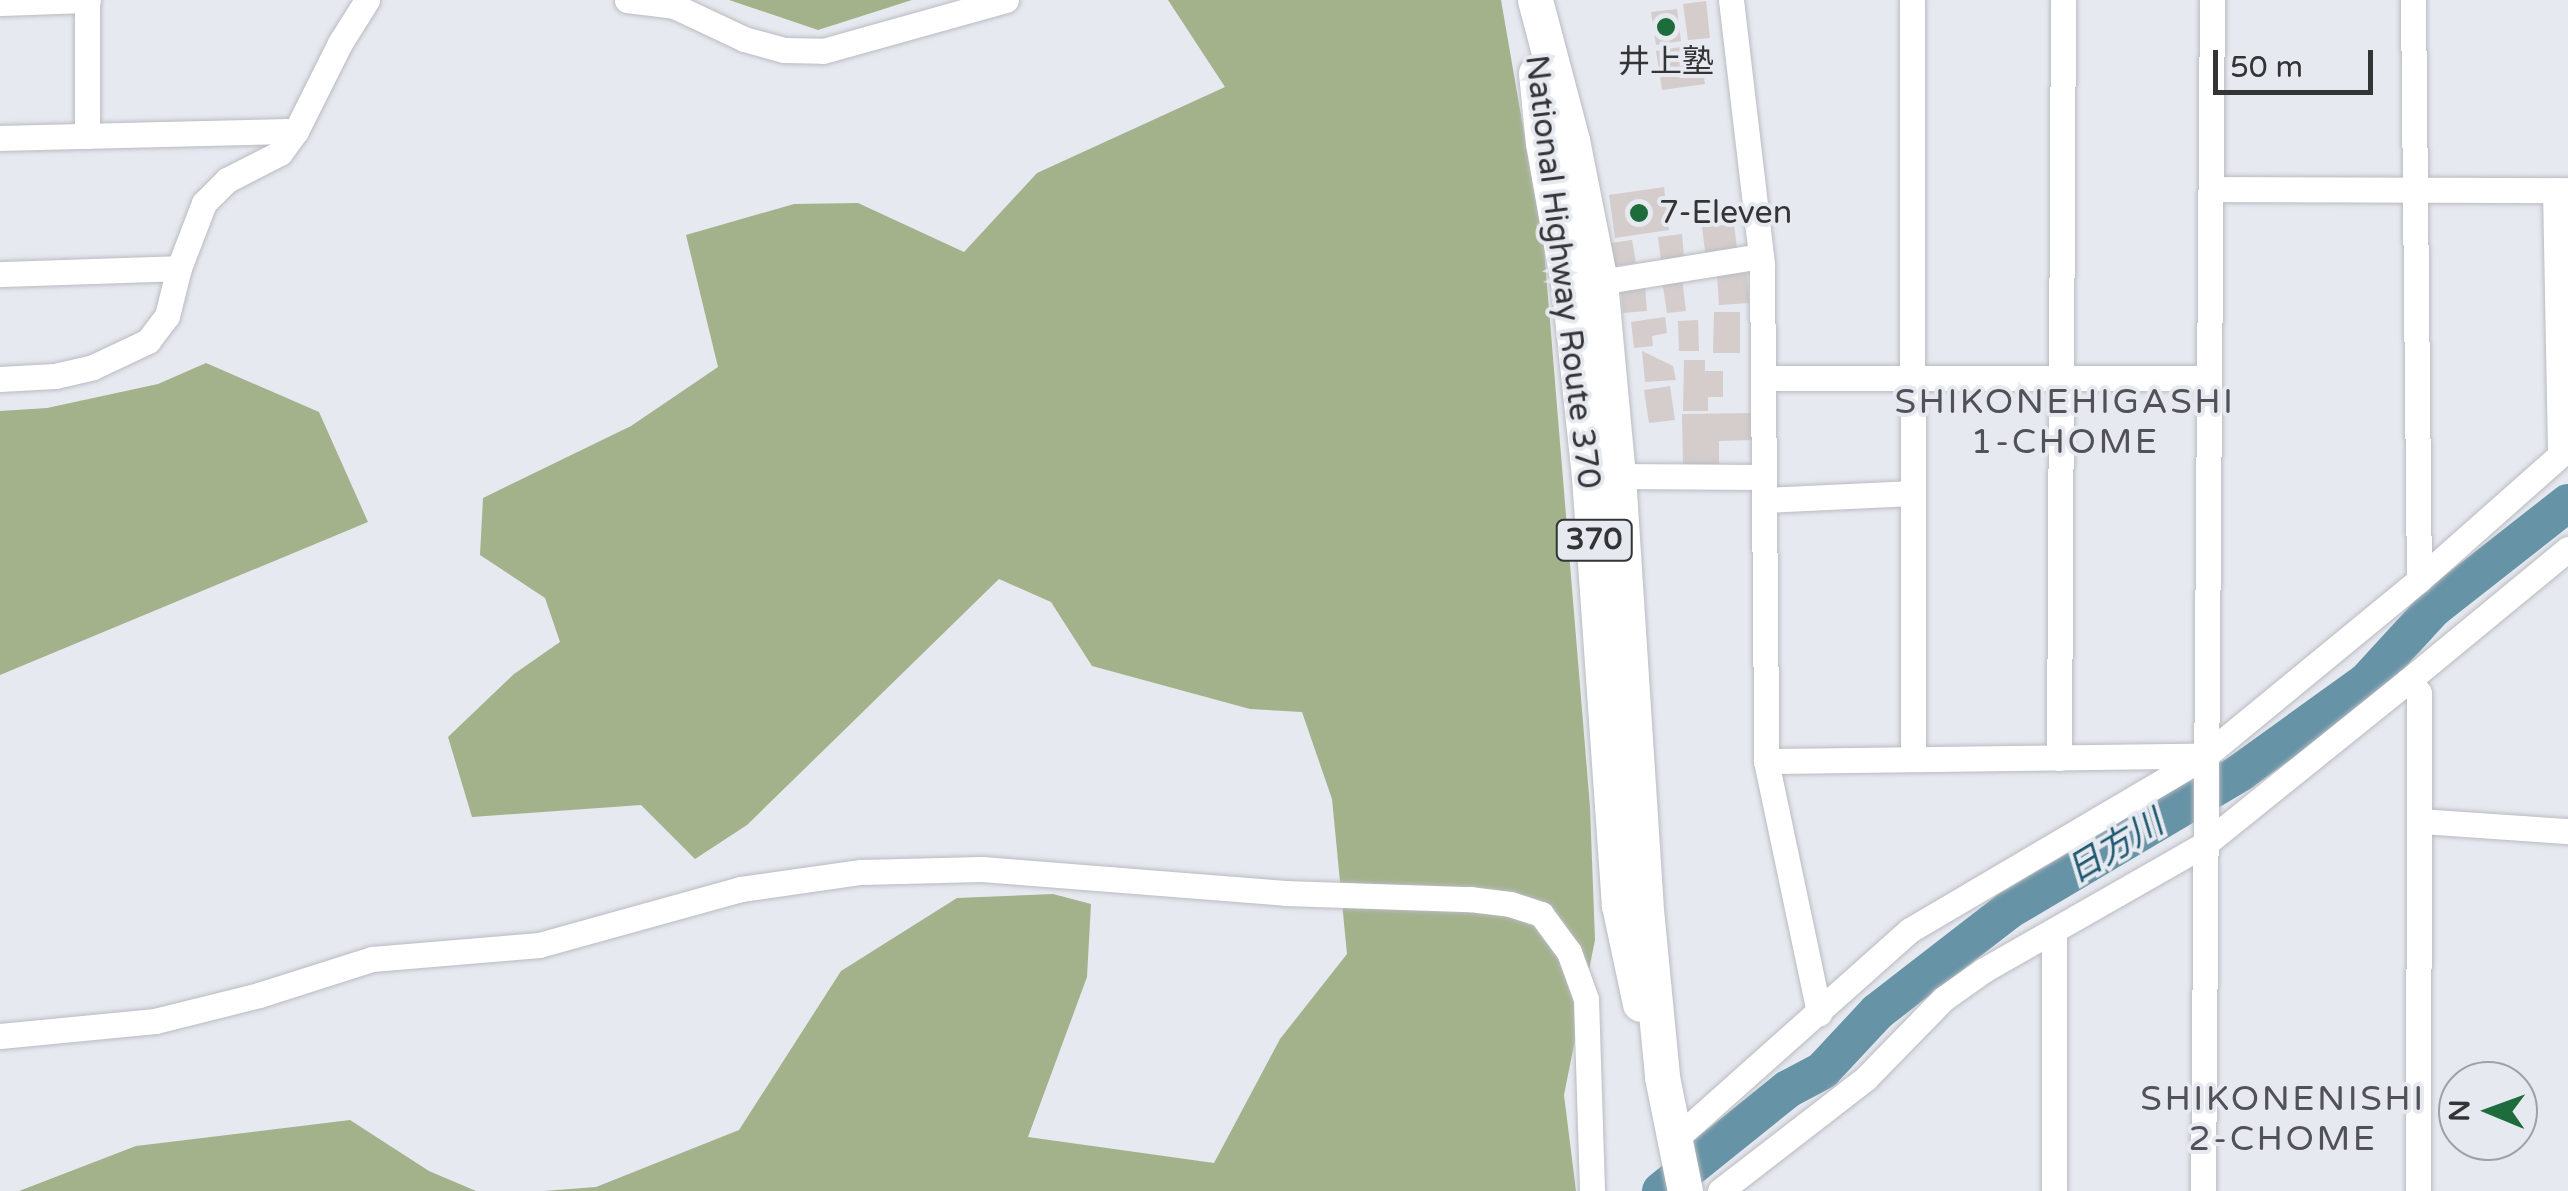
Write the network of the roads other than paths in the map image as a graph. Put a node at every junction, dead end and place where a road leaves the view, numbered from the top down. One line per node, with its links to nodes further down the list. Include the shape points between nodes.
1 (88, 0): 11 (street); 13 (street)
2 (366, 0): 12 (street)
3 (627, 0): 4 (street, via 674,6 784,50 823,51)
4 (1006, 0)
5 (1532, 0): 21 (highway, National Highway Route 370 / 370, via 1572,140); 44 (highway, National Highway Route 370 / 370, via 1543,143 1569,289 1589,477 1619,905 1628,964)
6 (1731, 0): 18 (street)
7 (1912, 0): 24 (street)
8 (2062, 0): 25 (street)
9 (2212, 0): 15 (street)
10 (2414, 0): 16 (street)
11 (0, 3)
12 (296, 131): 13 (street); 19 (street, via 280,153 227,180 204,202)
13 (87, 136): 14 (street)
14 (0, 138)
15 (2211, 188): 16 (street); 26 (street)
16 (2415, 189): 17 (street); 32 (street)
17 (2561, 190): 27 (street)
18 (1760, 256): 21 (street); 23 (street)
19 (179, 268): 20 (street); 22 (street, via 166,316 148,341 94,367)
20 (0, 274)
21 (1600, 282): 28 (highway, National Highway Route 370 / 370)
22 (0, 378)
23 (1762, 378): 24 (street); 29 (street)
24 (1912, 378): 25 (street); 30 (street)
25 (2061, 378): 26 (street); 34 (street)
26 (2209, 378): 37 (street)
27 (2564, 451): 32 (street)
28 (1618, 476): 29 (street); 44 (highway, National Highway Route 370 / 370)
29 (1764, 488): 30 (street); 36 (street)
30 (1913, 493): 35 (street)
31 (2568, 549): 33 (street)
32 (2419, 580): 37 (street)
33 (2409, 680): 38 (street, via 2419,692); 40 (street)
34 (2059, 758): 35 (street); 37 (street)
35 (1913, 760): 36 (street)
36 (1766, 761): 42 (street)
37 (2205, 766): 40 (street); 42 (street, via 1910,930)
38 (2420, 820): 39 (street); 51 (street)
39 (2568, 831)
40 (2205, 838): 41 (street); 50 (street)
41 (2054, 933): 48 (street, via 1943,999 1866,1078); 49 (street)
42 (1820, 1012): 45 (street)
43 (0, 1036): 46 (street, via 155,1021 372,959 538,944 740,889 861,872 982,869 1470,899 1542,914 1569,952 1586,999)
44 (1662, 1077): 45 (highway, National Highway Route 370 / 370)
45 (1674, 1147): 47 (highway, National Highway Route 370 / 370)
46 (1592, 1191)
47 (1685, 1191)
48 (1720, 1191)
49 (2054, 1191)
50 (2203, 1191)
51 (2418, 1191)

